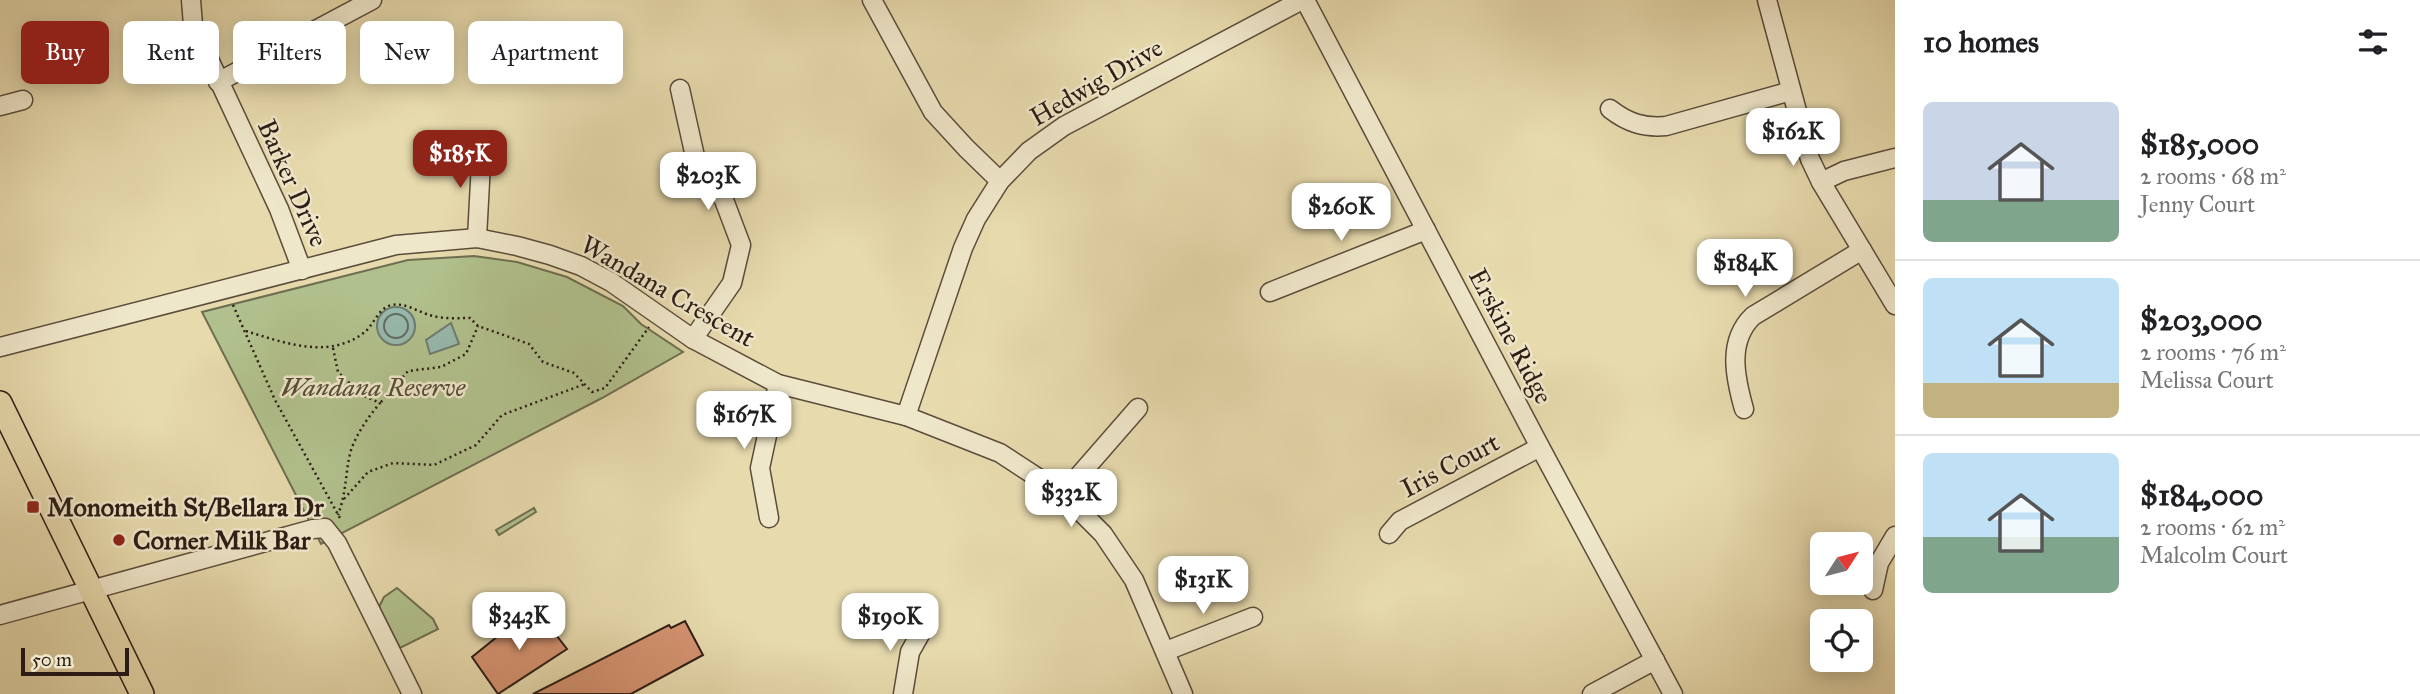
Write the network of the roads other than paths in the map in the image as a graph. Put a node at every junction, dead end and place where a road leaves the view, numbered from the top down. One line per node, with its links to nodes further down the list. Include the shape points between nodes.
1 (191, 0): 6 (street, Barker Drive)
2 (372, 0): 7 (street)
3 (872, 0): 16 (street, via 933,112)
4 (1304, 0): 16 (street, Hedwig Drive, via 1063,126 1029,151); 18 (street, Erskine Ridge)
5 (1767, 0): 10 (street)
6 (193, 21)
7 (219, 81)
8 (219, 84): 21 (street, Barker Drive, via 279,209)
9 (680, 89): 24 (street, via 696,161 724,200 741,245 732,284)
10 (1791, 91): 13 (street, via 1666,126 1627,121); 17 (street)
11 (23, 100): 12 (street)
12 (0, 106)
13 (1610, 109)
14 (482, 144): 19 (street)
15 (1895, 158): 17 (street)
16 (1000, 181): 30 (street, Hedwig Drive, via 963,248)
17 (1821, 182): 20 (street)
18 (1426, 230): 22 (street); 31 (street, Erskine Ridge)
19 (477, 238): 21 (street, Wandana Crescent, via 396,246); 24 (street, Wandana Crescent, via 580,266)
20 (1862, 250): 23 (street); 29 (street, via 1744,325 1736,358)
21 (302, 270): 25 (street, Wandana Crescent)
22 (1270, 292)
23 (1895, 305)
24 (693, 339): 26 (street, Wandana Crescent)
25 (0, 346)
26 (778, 384): 30 (street, Wandana Crescent); 33 (street, via 760,468)
27 (0, 403): 37 (main road)
28 (1138, 408): 32 (street)
29 (1744, 409)
30 (906, 416): 32 (street, Wandana Crescent, via 1000,453)
31 (1540, 447): 34 (street, Iris Court, via 1400,521); 42 (street, Erskine Ridge)
32 (1063, 494): 41 (street, Wandana Crescent, via 1103,534 1135,580)
33 (769, 518)
34 (1389, 534)
35 (1895, 537): 36 (street, via 1879,563)
36 (1873, 590)
37 (91, 591): 38 (street); 43 (main road); 44 (street, via 325,528)
38 (0, 615)
39 (1253, 618): 41 (street)
40 (923, 629): 45 (street, via 910,652)
41 (1166, 651): 46 (street, Wandana Crescent)
42 (1655, 660): 47 (street); 48 (street, Erskine Ridge)
43 (142, 694)
44 (412, 694)
45 (903, 694)
46 (1183, 694)
47 (1592, 694)
48 (1673, 694)

